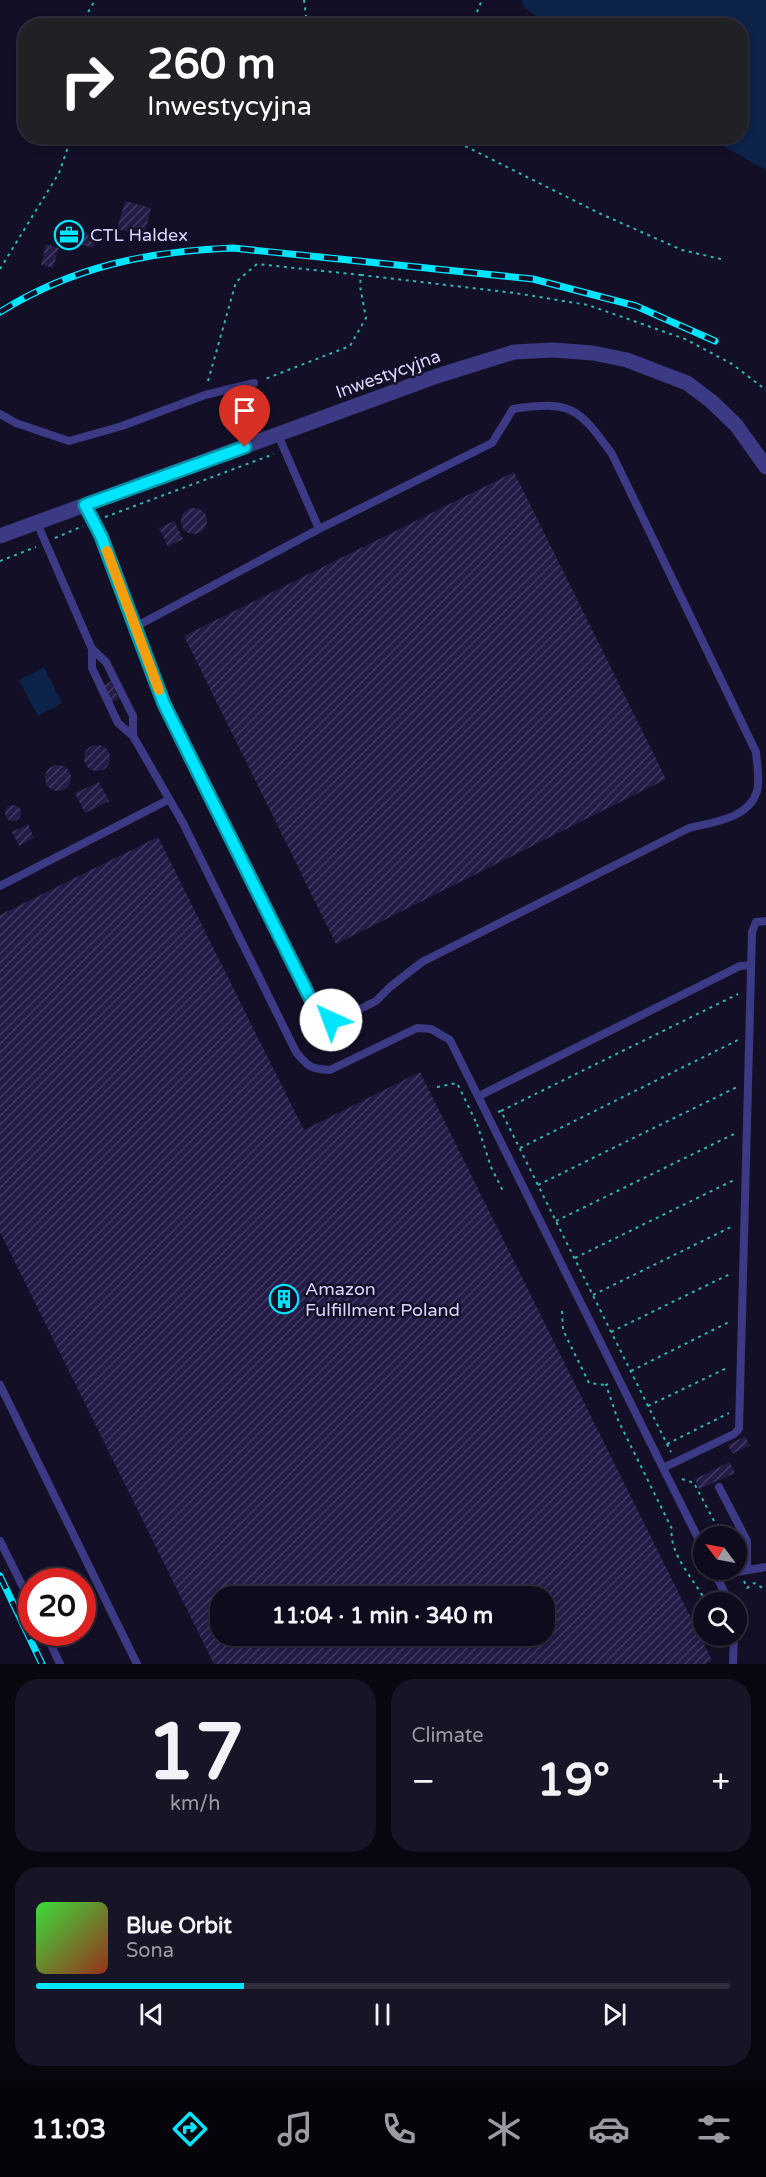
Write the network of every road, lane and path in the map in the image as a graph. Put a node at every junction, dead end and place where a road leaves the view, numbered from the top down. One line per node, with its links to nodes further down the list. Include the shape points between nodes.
1 (95, 0): 4 (path)
2 (304, 0): 5 (path)
3 (482, 0): 6 (path)
4 (85, 18)
5 (306, 18)
6 (474, 18)
7 (69, 144): 10 (path, via 59,173)
8 (461, 144): 9 (path, via 682,250)
9 (725, 260)
10 (0, 269)
11 (361, 275): 12 (path, via 366,318 350,346); 13 (path, via 588,305 685,339 732,364); 14 (path, via 258,264 236,282)
12 (254, 383): 14 (lane)
13 (766, 390)
14 (205, 395): 15 (lane, via 69,441)
15 (0, 414)
16 (278, 435): 17 (lane); 18 (street, Inwestycyjna, via 514,352 553,350 627,360 687,383 736,425); 19 (street, Inwestycyjna)
17 (284, 452): 20 (path); 22 (lane)
18 (766, 467)
19 (85, 505): 20 (lane); 21 (street, Inwestycyjna)
20 (94, 521): 24 (path); 26 (lane)
21 (37, 523): 23 (street, Inwestycyjna); 24 (lane)
22 (319, 529): 26 (lane); 26 (lane, via 492,442 513,409 544,404 572,411 587,420 612,454 756,752 758,790 746,810 689,828 422,962 376,1001 331,1020 316,1010 170,714)
23 (0, 536)
24 (45, 543): 25 (path); 27 (lane)
25 (0, 561)
26 (135, 627)
27 (92, 649): 28 (lane, via 106,662 133,716); 28 (lane, via 92,668 98,683 118,723)
28 (133, 736): 29 (lane)
29 (168, 800): 30 (lane); 36 (lane, via 306,1065 330,1070 417,1028 431,1029 450,1040)
30 (0, 886)
31 (766, 921): 32 (lane, via 756,922 752,932)
32 (751, 965): 36 (lane, via 740,966); 57 (lane, via 739,1429)
33 (739, 993): 37 (path)
34 (738, 1040): 40 (path)
35 (737, 1088): 42 (path)
36 (479, 1096): 57 (lane)
37 (501, 1111)
38 (476, 1122): 43 (path)
39 (736, 1134): 44 (path)
40 (520, 1148)
41 (735, 1180): 46 (path)
42 (538, 1185)
43 (504, 1193)
44 (556, 1221)
45 (734, 1226): 48 (path)
46 (575, 1258)
47 (732, 1273): 50 (path)
48 (593, 1295)
49 (562, 1311): 53 (path, via 563,1330 589,1383)
50 (611, 1332)
51 (730, 1367): 54 (path)
52 (0, 1385): 70 (lane)
53 (606, 1385)
54 (648, 1406)
55 (729, 1413): 56 (path)
56 (667, 1444)
57 (663, 1468): 60 (lane)
58 (719, 1487): 59 (lane)
59 (740, 1526)
60 (693, 1528)
61 (0, 1541): 64 (lane)
62 (766, 1567): 63 (lane)
63 (747, 1570)
64 (18, 1577)
65 (754, 1583): 66 (path)
66 (766, 1590)
67 (52, 1646): 69 (lane)
68 (734, 1646): 71 (lane)
69 (60, 1664)
70 (137, 1664)
71 (733, 1664)

